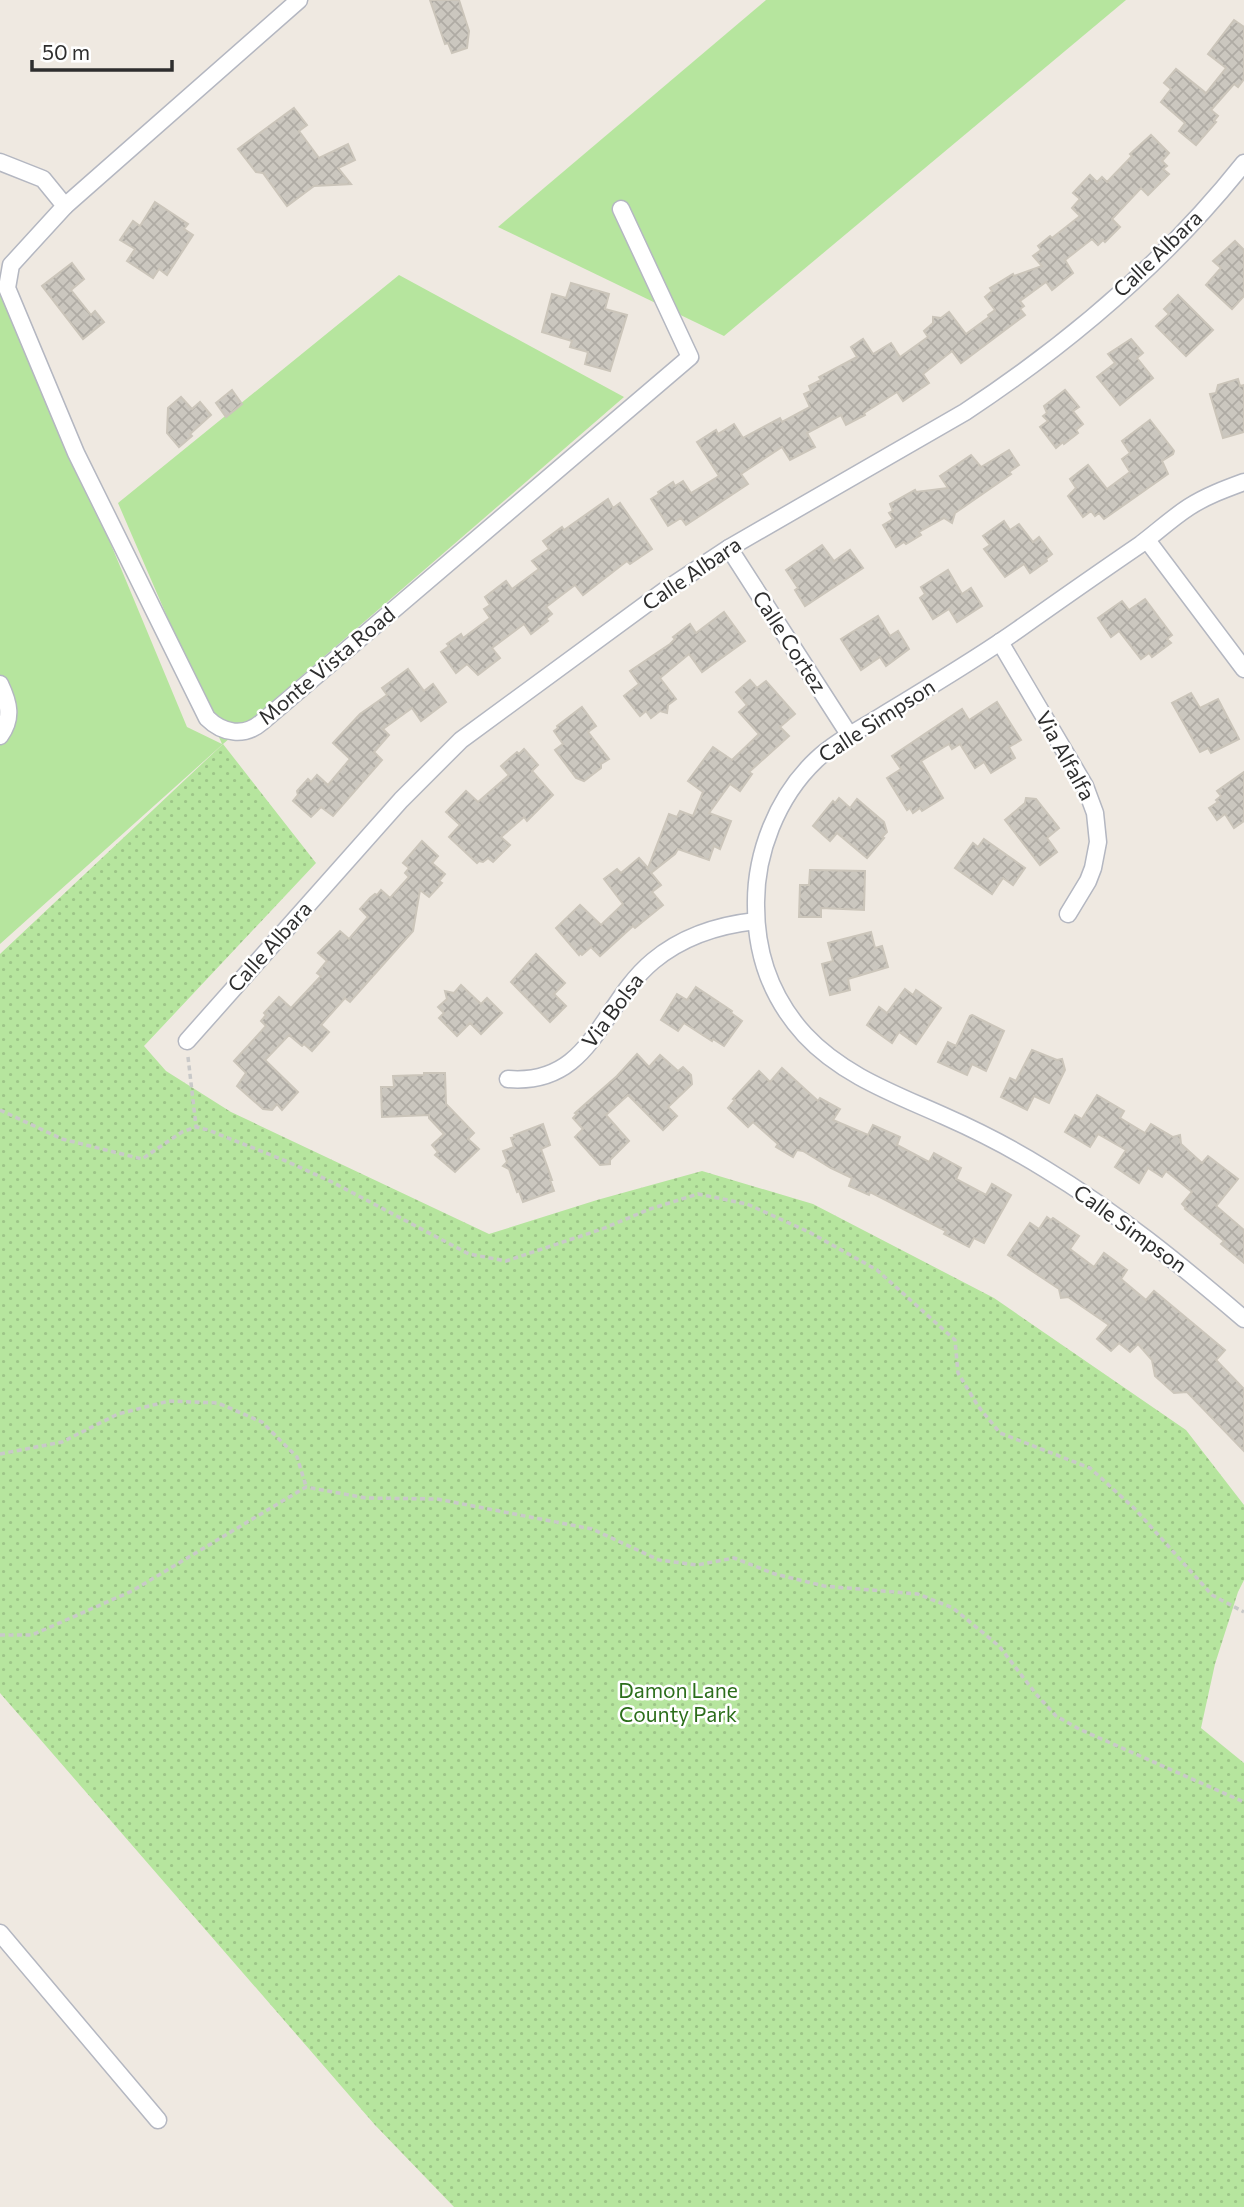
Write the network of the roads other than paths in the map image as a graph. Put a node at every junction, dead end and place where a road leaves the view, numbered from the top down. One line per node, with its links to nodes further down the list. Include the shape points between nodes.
1 (299, 0): 4 (street, Monte Vista Road)
2 (0, 162): 4 (street, via 43,179)
3 (1244, 163): 8 (street, Calle Albara, via 1140,274 999,390)
4 (65, 206): 5 (street, Monte Vista Road, via 11,265 7,289 76,453 207,718 222,729 239,733 256,728 690,357)
5 (621, 209)
6 (1244, 482): 7 (street, Calle Simpson, via 1189,507)
7 (1147, 540): 9 (street, Calle Simpson); 10 (street)
8 (729, 548): 12 (street, Calle Cortez); 16 (street, Calle Albara, via 664,590 461,740 401,800)
9 (1000, 642): 12 (street, Calle Simpson); 14 (street, Via Alfalfa, via 1085,786 1095,813 1098,842 1093,868)
10 (1244, 668)
11 (0, 684): 13 (street, via 9,704 7,727)
12 (850, 736): 15 (street, Calle Simpson, via 817,760 779,812 758,876)
13 (0, 737)
14 (1068, 914)
15 (756, 921): 17 (street, Via Bolsa, via 719,927 668,950 627,989 587,1047 568,1066 543,1077); 18 (street, Calle Simpson, via 771,985 793,1020 821,1051 855,1074 1046,1169 1150,1241)
16 (187, 1041)
17 (508, 1079)
18 (1244, 1319)
19 (0, 1933): 20 (street)
20 (158, 2120)

